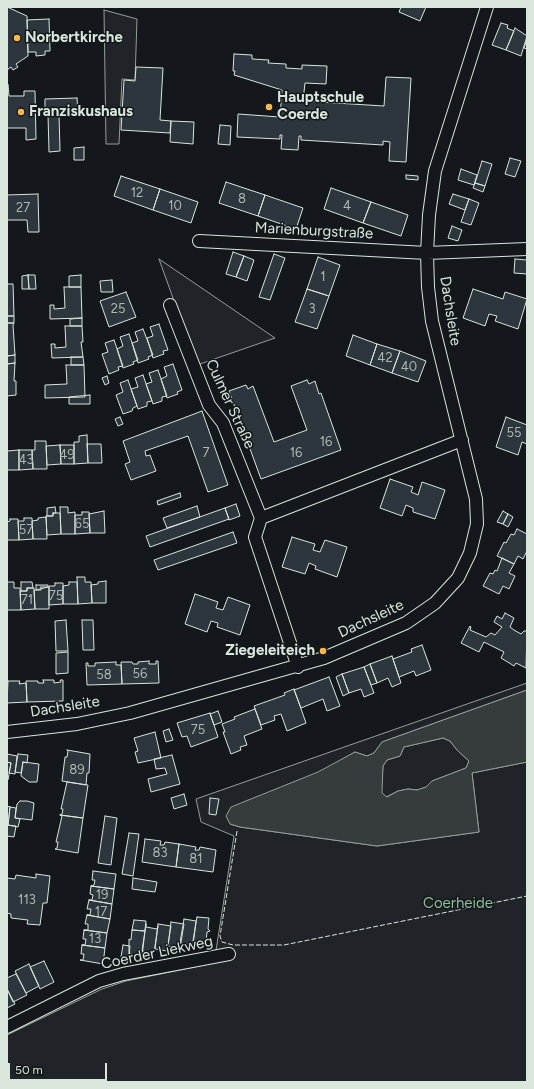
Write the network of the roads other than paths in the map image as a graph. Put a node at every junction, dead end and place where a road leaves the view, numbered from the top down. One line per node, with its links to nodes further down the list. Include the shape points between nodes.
1 (487, 7): 4 (street, Dachsleite, via 435,171)
2 (199, 241): 4 (street, Marienburgstraße)
3 (527, 249): 4 (street)
4 (427, 253): 6 (street, Dachsleite, via 432,321)
5 (170, 305): 7 (street, Culmer Straße, via 209,405 223,422)
6 (462, 440): 7 (street); 8 (street, Dachsleite, via 476,499 477,524 470,553 458,578 435,603 406,623)
7 (261, 518): 8 (street, via 255,537)
8 (298, 667): 9 (street, Dachsleite, via 77,724)
9 (7, 732)
10 (228, 954): 11 (street, Coerder Liekweg, via 99,981)
11 (7, 1027)

